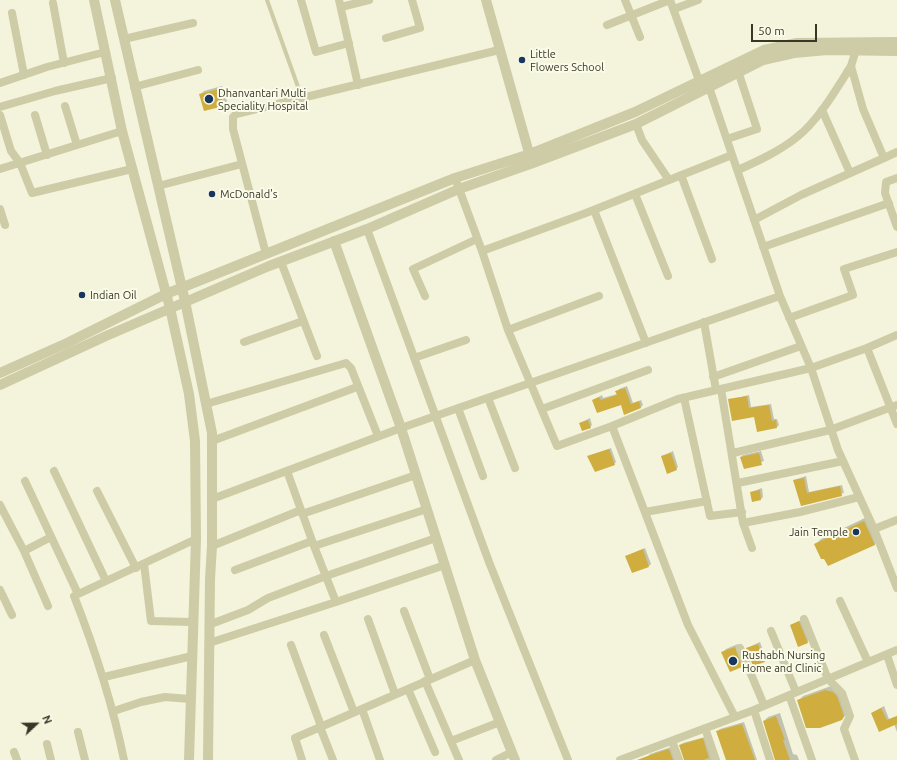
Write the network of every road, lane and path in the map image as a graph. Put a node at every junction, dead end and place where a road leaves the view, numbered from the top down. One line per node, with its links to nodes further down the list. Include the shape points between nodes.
1 (94, 0): 26 (street)
2 (115, 0): 20 (street)
3 (267, 0): 37 (lane)
4 (301, 0): 22 (street, via 316,52)
5 (412, 0): 19 (street, via 420,28)
6 (486, 0): 23 (street)
7 (625, 0): 15 (street)
8 (670, 0): 13 (street); 15 (street)
9 (698, 0): 13 (street)
10 (364, 1): 12 (street)
11 (53, 3): 27 (street)
12 (340, 4): 22 (street)
13 (674, 9): 35 (street)
14 (12, 13): 31 (street)
15 (631, 15): 17 (street); 18 (street)
16 (193, 23): 20 (street)
17 (607, 25)
18 (640, 37)
19 (386, 38)
20 (124, 39): 36 (street)
21 (897, 42): 35 (street, via 810,42 784,45 755,54)
22 (349, 43): 34 (street)
23 (499, 50): 34 (street); 50 (street)
24 (856, 50): 25 (street); 28 (street); 30 (street, via 794,53 763,60)
25 (897, 51)
26 (105, 52): 27 (street); 32 (street)
27 (64, 63): 31 (street)
28 (851, 66): 40 (street); 51 (street, via 863,109)
29 (198, 70): 36 (street)
30 (738, 71): 35 (street); 45 (street, via 756,129)
31 (24, 75): 33 (street)
32 (112, 78): 39 (street); 44 (street)
33 (0, 83)
34 (358, 85): 37 (street)
35 (704, 86): 43 (street); 45 (street); 50 (street, via 635,112)
36 (134, 87): 62 (street)
37 (302, 98): 53 (street, via 242,112 233,117 233,128)
38 (65, 106): 46 (street)
39 (0, 107)
40 (822, 110): 56 (street, via 798,137); 57 (street)
41 (0, 114): 52 (street, via 11,151)
42 (36, 115): 48 (street)
43 (636, 124): 50 (street); 61 (street, via 642,140)
44 (122, 131): 46 (street); 55 (street)
45 (727, 139): 49 (street)
46 (77, 145): 48 (street)
47 (897, 152): 51 (street)
48 (47, 155): 52 (street)
49 (732, 155): 56 (street); 58 (street)
50 (531, 158): 59 (street); 63 (street)
51 (884, 158): 57 (street)
52 (20, 163): 54 (street); 55 (street, via 32,193)
53 (242, 164): 62 (street); 77 (street)
54 (0, 169)
55 (132, 169): 82 (street)
56 (738, 170): 68 (street)
57 (850, 173): 68 (street)
58 (681, 175): 61 (street); 78 (street)
59 (455, 178): 63 (street); 77 (street)
60 (897, 178): 65 (street, via 886,182 885,192)
61 (669, 180): 64 (street)
62 (158, 186): 81 (street)
63 (459, 189): 71 (street); 72 (street)
64 (634, 194): 67 (street); 80 (street)
65 (889, 203): 70 (street); 74 (street)
66 (0, 209): 69 (street)
67 (594, 210): 75 (street); 95 (street)
68 (754, 220): 74 (street)
69 (5, 225)
70 (897, 227)
71 (367, 228): 73 (street); 99 (street)
72 (477, 239): 75 (street); 83 (street, via 413,270)
73 (334, 241): 79 (street); 117 (street)
74 (763, 247): 85 (street)
75 (482, 251): 91 (street)
76 (897, 252): 88 (street, via 844,269 853,295)
77 (266, 254): 81 (street)
78 (712, 259)
79 (280, 262): 86 (street); 89 (street)
80 (668, 276)
81 (182, 288): 82 (street); 86 (street)
82 (166, 294): 87 (street); 102 (street)
83 (425, 296)
84 (599, 296): 91 (street)
85 (780, 296): 88 (street); 90 (street)
86 (185, 301): 87 (street); 110 (street)
87 (170, 308): 105 (street); 144 (street, via 189,394 195,441)
88 (789, 318): 96 (street)
89 (303, 321): 94 (street); 98 (street)
90 (704, 322): 95 (street); 103 (street)
91 (508, 330): 104 (street)
92 (897, 335): 97 (street)
93 (466, 340): 99 (street)
94 (244, 342)
95 (646, 342): 104 (street)
96 (801, 346): 100 (street); 103 (street)
97 (867, 348): 100 (street); 111 (street)
98 (317, 356)
99 (414, 358): 114 (street)
100 (811, 368): 107 (street); 118 (street)
101 (648, 370): 113 (street)
102 (0, 373)
103 (713, 377): 107 (street)
104 (530, 383): 108 (street); 113 (street)
105 (0, 384)
106 (357, 387): 110 (street, via 349,365 343,363); 119 (street); 120 (street)
107 (718, 390): 109 (street); 121 (street)
108 (488, 398): 112 (street); 123 (street)
109 (684, 398): 116 (street); 133 (street)
110 (206, 404): 120 (street)
111 (893, 406): 115 (street); 118 (street)
112 (458, 408): 114 (street); 127 (street)
113 (542, 409): 116 (street, via 557,446)
114 (436, 416): 117 (street); 210 (street, via 488,562)
115 (897, 424)
116 (612, 426): 137 (street)
117 (401, 428): 119 (street); 126 (street)
118 (830, 430): 121 (street); 122 (street)
119 (378, 436): 125 (street)
120 (212, 441): 132 (street)
121 (732, 453): 129 (street)
122 (843, 461): 129 (street); 131 (street)
123 (515, 468)
124 (54, 471): 154 (street)
125 (287, 471): 132 (street); 136 (street)
126 (416, 475): 135 (street); 136 (street)
127 (484, 476)
128 (25, 481): 142 (street)
129 (738, 483): 138 (street)
130 (97, 491): 151 (street)
131 (859, 497): 140 (street); 141 (street)
132 (212, 499): 146 (street)
133 (706, 501): 137 (street); 138 (street, via 710,516)
134 (0, 505): 148 (street)
135 (427, 509): 143 (street); 145 (street)
136 (302, 512): 145 (street); 146 (street)
137 (645, 512): 189 (street, via 688,625)
138 (742, 512): 140 (street)
139 (897, 520): 141 (street)
140 (743, 523): 147 (street)
141 (874, 528): 155 (street)
142 (51, 538): 148 (street); 157 (street)
143 (436, 538): 150 (street); 153 (street)
144 (196, 539): 149 (street); 165 (street)
145 (313, 543): 152 (street); 153 (street)
146 (212, 546): 166 (street)
147 (752, 548)
148 (24, 551): 160 (street)
149 (144, 564): 151 (street); 165 (street, via 151,621)
150 (445, 566): 159 (street); 175 (street)
151 (136, 568): 154 (street)
152 (234, 570)
153 (326, 576): 159 (street); 166 (street, via 268,598 248,610)
154 (106, 581): 157 (street)
155 (897, 588)
156 (0, 590): 162 (street)
157 (78, 594): 177 (street, via 74,596)
158 (840, 601): 176 (street)
159 (336, 602): 169 (street)
160 (48, 606)
161 (404, 611): 180 (street)
162 (12, 615)
163 (368, 619): 182 (street)
164 (804, 620): 178 (street)
165 (192, 622): 174 (street)
166 (211, 624): 169 (street)
167 (771, 631): 183 (street)
168 (324, 635): 186 (street)
169 (210, 643): 204 (street)
170 (291, 645): 191 (street)
171 (740, 648): 185 (street)
172 (897, 650): 173 (street)
173 (886, 655): 176 (street); 179 (street)
174 (192, 656): 177 (street); 184 (street)
175 (475, 660): 180 (street); 190 (street)
176 (868, 662): 178 (street)
177 (104, 677): 188 (street)
178 (828, 679): 183 (street); 216 (street, via 842,694 850,716 844,729)
179 (896, 679)
180 (427, 680): 181 (street); 194 (street)
181 (408, 689): 182 (street); 197 (street)
182 (395, 694): 186 (street)
183 (792, 694): 185 (street); 215 (street)
184 (190, 699): 188 (street, via 165,697); 203 (street)
185 (764, 706): 187 (street)
186 (358, 710): 191 (street); 207 (street)
187 (754, 710): 189 (street); 214 (street)
188 (114, 711): 202 (street)
189 (735, 717): 192 (street)
190 (500, 722): 194 (street); 198 (street)
191 (320, 727): 205 (street, via 295,738); 206 (street)
192 (705, 728): 195 (street); 213 (street)
193 (78, 732): 201 (street)
194 (451, 741): 208 (street)
195 (672, 741): 199 (street); 212 (street)
196 (47, 744): 200 (street)
197 (435, 752)
198 (513, 756): 209 (street)
199 (640, 756): 211 (street)
200 (51, 760)
201 (85, 760)
202 (124, 760)
203 (189, 760)
204 (208, 760)
205 (302, 760)
206 (333, 760)
207 (380, 760)
208 (459, 760)
209 (496, 760)
210 (568, 760)
211 (620, 760)
212 (679, 760)
213 (716, 760)
214 (770, 760)
215 (812, 760)
216 (855, 760)

